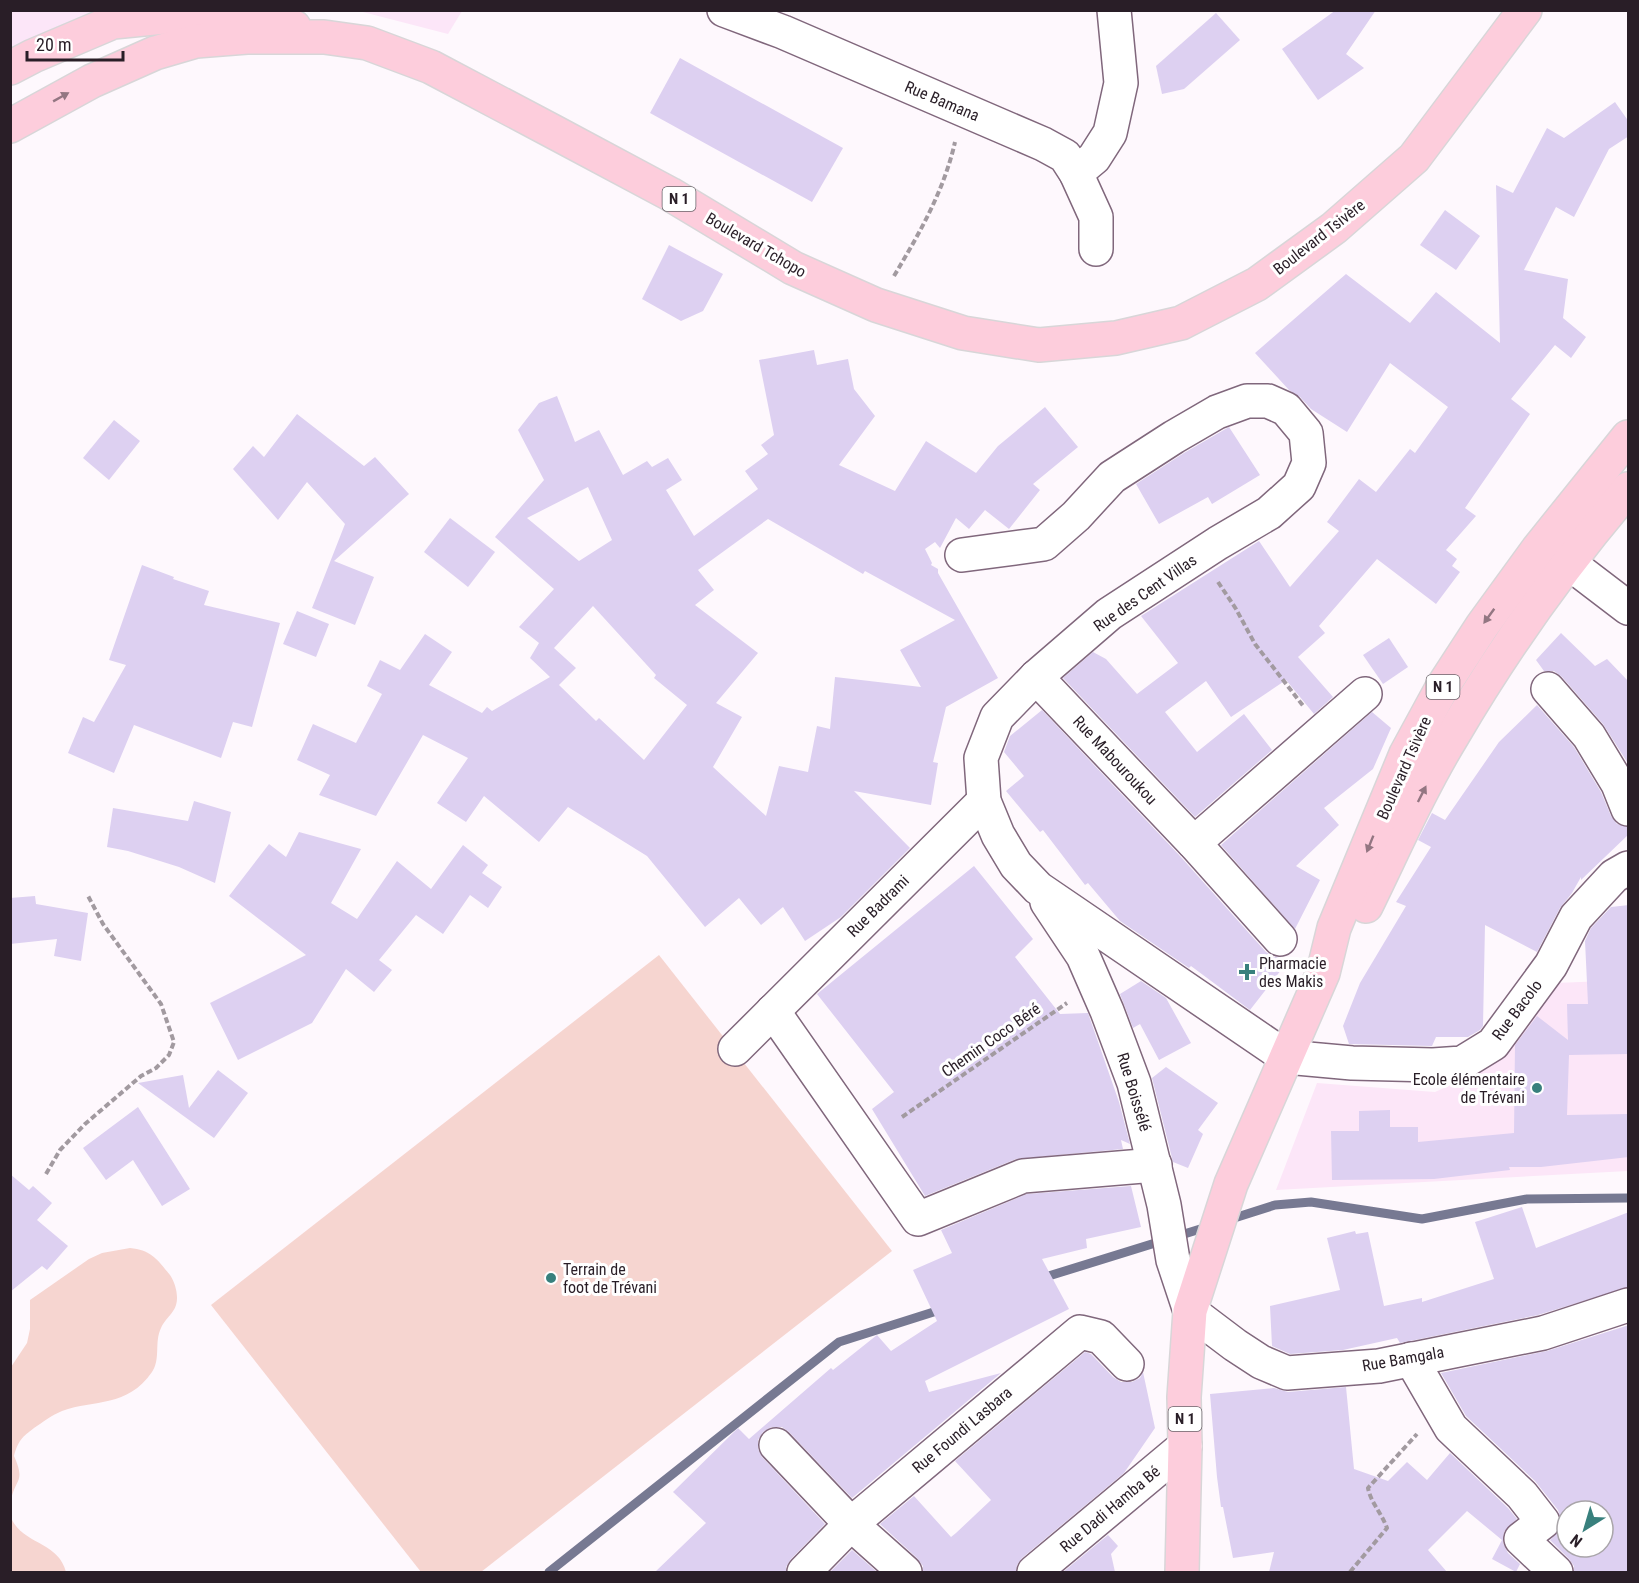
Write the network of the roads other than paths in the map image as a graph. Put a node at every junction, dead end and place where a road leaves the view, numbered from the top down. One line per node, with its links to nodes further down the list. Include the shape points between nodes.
1 (724, 10): 10 (street, Rue Bamana, via 1043,144 1065,156)
2 (1114, 10): 10 (street, via 1121,83 1110,133 1094,158)
3 (1525, 10): 12 (main road, Boulevard Tsivère / N 1, via 1414,158 1334,228 1257,284 1181,323 1116,338)
4 (194, 12): 5 (main road, Boulevard Tchopo / N 1); 6 (main road, Boulevard Tchopo / N 1, via 248,13)
5 (113, 16): 7 (main road, Boulevard Tchopo / N 1); 8 (main road, via 99,45 91,51)
6 (324, 37): 9 (main road, Boulevard Tchopo / N 1, one-way to 6, via 92,81 155,53 196,41); 12 (main road, Boulevard Tchopo / N 1, via 367,43 431,67 670,194 794,268 876,305 963,333)
7 (10, 68)
8 (10, 85)
9 (10, 126)
10 (1076, 173): 11 (street, Rue Bamana, via 1096,217)
11 (1096, 249)
12 (1039, 345)
13 (1625, 441): 16 (main road, N 1, via 1602,489 1563,538); 17 (main road, Boulevard Tsivère / N 1)
14 (1629, 489): 16 (main road, Boulevard Tsivère / N 1)
15 (962, 555): 19 (street, Rue des Cent Villas, via 1044,544 1112,477 1217,412 1246,400 1268,401 1286,409 1306,433 1309,463 1299,486 1269,513 1109,614)
16 (1569, 562): 17 (main road); 18 (street); 28 (main road, Boulevard Tsivère / N 1, one-way to 16, via 1351,937 1452,735)
17 (1513, 583): 28 (main road, Boulevard Tsivère / N 1, one-way to 28, via 1443,686 1406,754 1334,928)
18 (1629, 608)
19 (1036, 677): 22 (street, Rue des Cent Villas, via 997,717 981,758); 24 (street, Rue Mabouroukou)
20 (1548, 689): 23 (street, via 1589,736)
21 (1365, 694): 24 (street)
22 (984, 801): 26 (street, Rue des Cent Villas, via 1016,865); 29 (street, Rue Badrami)
23 (1629, 809)
24 (1194, 843): 27 (street, Rue Mabouroukou)
25 (1629, 868): 31 (street, Rue Bacolo, via 1614,876 1576,916 1551,965 1493,1044 1462,1063 1352,1063)
26 (1038, 888): 31 (street, Rue des Cent Villas); 32 (street, Rue Boissélé, via 1083,956 1096,985 1134,1083)
27 (1280, 939)
28 (1323, 973): 31 (main road, Boulevard Tsivère / N 1)
29 (773, 1011): 30 (street, Rue Badrami); 32 (street, via 918,1219 1023,1176)
30 (735, 1049)
31 (1286, 1057): 34 (main road, Boulevard Tsivère / N 1, via 1231,1184)
32 (1155, 1165): 34 (street, Rue Boissélé, via 1173,1260)
33 (1629, 1305): 35 (street, Rue Bamgala, via 1543,1333)
34 (1190, 1311): 35 (street, Rue Bamgala, via 1261,1362 1287,1372 1380,1366); 38 (main road, N 1)
35 (1412, 1359): 44 (street, via 1451,1428 1522,1495 1543,1522 1521,1539)
36 (1127, 1364): 39 (street, Rue Foundi Lasbara, via 1101,1337 1080,1332)
37 (776, 1445): 39 (street)
38 (1185, 1446): 42 (street, Rue Dadi Hamba Bé); 43 (main road, N 1)
39 (851, 1524): 40 (street, Rue Foundi Lasbara); 41 (street)
40 (804, 1572)
41 (905, 1572)
42 (1034, 1572)
43 (1182, 1572)
44 (1556, 1572)

